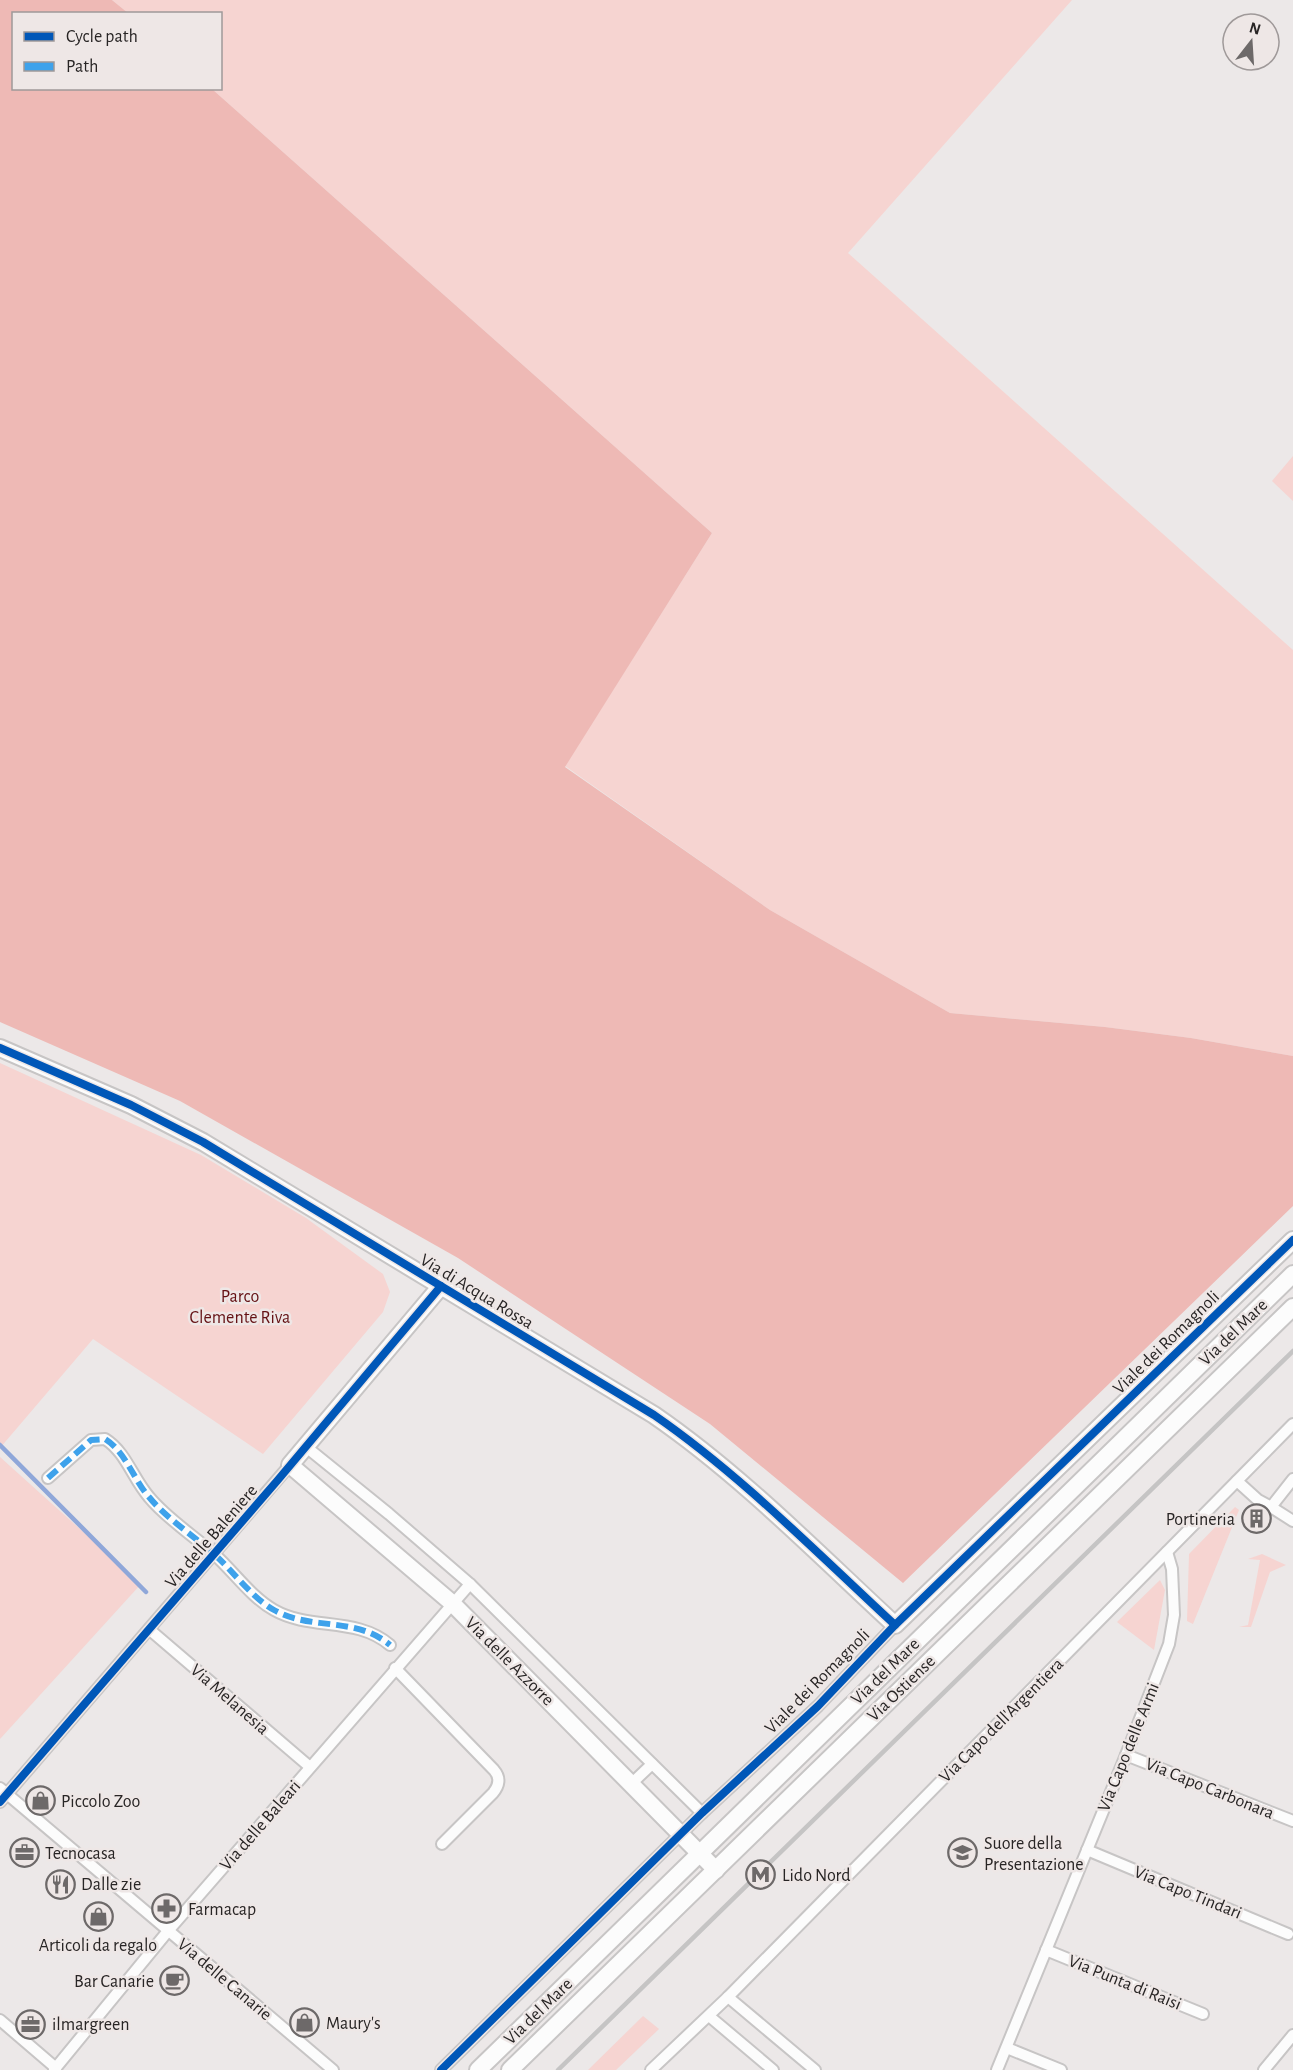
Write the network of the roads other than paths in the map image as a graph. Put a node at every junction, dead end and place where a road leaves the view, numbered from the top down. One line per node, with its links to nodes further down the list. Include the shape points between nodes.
1 (0, 1048): 4 (street, Via di Acqua Rossa, via 186,1132)
2 (1293, 1239): 18 (street, Viale dei Romagnoli)
3 (1293, 1274): 32 (street, Via del Mare)
4 (441, 1286): 7 (street, Via delle Baleniere); 18 (street, Via di Acqua Rossa, via 690,1441)
5 (1293, 1307): 33 (street, Via Ostiense)
6 (1293, 1424): 11 (street, Via Capo dell'Argentiera)
7 (305, 1446): 8 (street, Via delle Baleniere); 16 (street, Via delle Azzorre)
8 (290, 1465): 15 (street, Via delle Baleniere); 17 (street, Via delle Azzorre)
9 (48, 1478): 15 (street, via 91,1440 105,1439 117,1448 150,1499)
10 (1293, 1479): 12 (street)
11 (1237, 1481): 12 (street); 14 (street, Via Capo dell'Argentiera)
12 (1271, 1508): 13 (street)
13 (1293, 1521)
14 (1167, 1552): 22 (street, Via Capo delle Armi, via 1173,1584 1172,1634); 37 (street, Via Capo dell'Argentiera)
15 (214, 1554): 19 (street, Via delle Baleniere); 20 (street, via 273,1610 299,1619 363,1629)
16 (470, 1584): 17 (street, Via delle Baleari); 23 (street, Via delle Azzorre)
17 (452, 1603): 21 (street, Via delle Baleari); 25 (street, Via delle Azzorre)
18 (895, 1625): 27 (street, Viale dei Romagnoli, via 818,1706)
19 (150, 1630): 24 (street, Via Melanesia); 26 (street, Via delle Baleniere)
20 (390, 1645)
21 (395, 1668): 24 (street, Via delle Baleari); 30 (street, via 499,1777 495,1790)
22 (1126, 1755): 28 (street, Via Capo Carbonara); 31 (street, Via Capo delle Armi)
23 (652, 1764): 25 (street); 27 (street, Via delle Azzorre)
24 (310, 1767): 34 (street, Via delle Baleari)
25 (632, 1783): 29 (street, Via delle Azzorre)
26 (2, 1795): 34 (street, Via delle Canarie)
27 (702, 1813): 29 (street, Viale dei Romagnoli)
28 (1293, 1821)
29 (681, 1834): 32 (street, Via delle Azzorre); 45 (street, Viale dei Romagnoli)
30 (442, 1844)
31 (1087, 1850): 35 (street, Via Capo Tindari); 36 (street, Via Capo delle Armi)
32 (699, 1853): 33 (street, Via delle Azzorre); 46 (street, Via del Mare)
33 (716, 1870): 47 (street, Via Ostiense)
34 (168, 1931): 43 (street, Via delle Baleari); 44 (street, Via delle Canarie)
35 (1288, 1934)
36 (1046, 1950): 38 (street, Via Punta di Raisi); 42 (street, Via Capo delle Armi)
37 (728, 1997): 39 (street, Via Capo dell'Argentiera); 50 (street)
38 (1203, 2014)
39 (709, 2016): 48 (street, Via Capo dell'Argentiera); 49 (street)
40 (0, 2020): 43 (street)
41 (1293, 2035): 53 (street)
42 (1007, 2048): 51 (street, Via Capo delle Armi); 52 (street)
43 (55, 2069)
44 (333, 2070)
45 (441, 2070)
46 (478, 2070)
47 (510, 2070)
48 (651, 2070)
49 (772, 2070)
50 (815, 2070)
51 (997, 2070)
52 (1061, 2070)
53 (1264, 2070)

